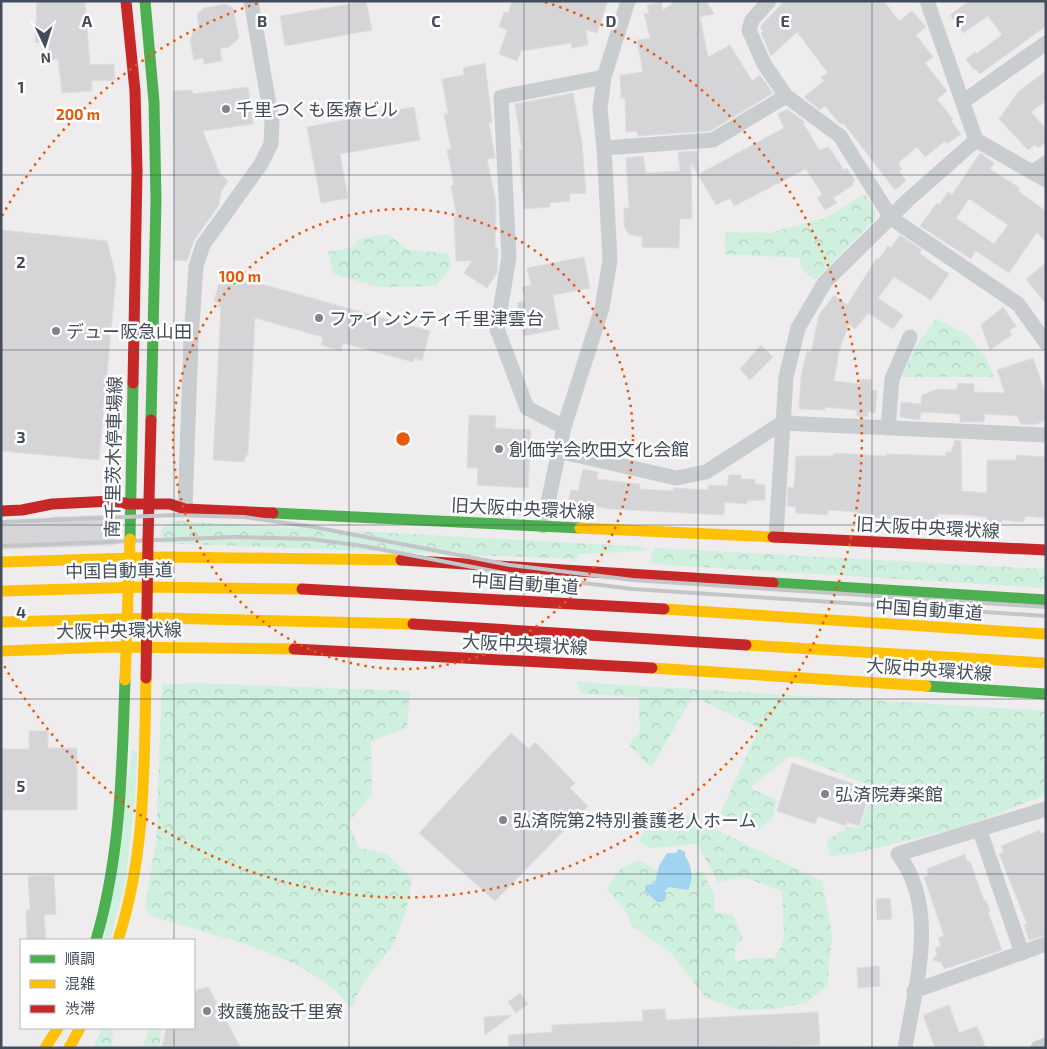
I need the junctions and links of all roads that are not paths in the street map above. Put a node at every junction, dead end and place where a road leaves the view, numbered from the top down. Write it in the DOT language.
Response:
graph roads {
  1 [pos="126,1"];
  2 [pos="145,1"];
  3 [pos="251,1"];
  4 [pos="628,1"];
  5 [pos="769,1"];
  6 [pos="927,1"];
  7 [pos="1046,43"];
  8 [pos="604,77"];
  9 [pos="786,96"];
  10 [pos="964,101"];
  11 [pos="976,140"];
  12 [pos="604,148"];
  13 [pos="1042,172"];
  14 [pos="891,218"];
  15 [pos="910,337"];
  16 [pos="1046,342"];
  17 [pos="782,423"];
  18 [pos="564,427"];
  19 [pos="888,428"];
  20 [pos="1046,435"];
  21 [pos="558,451"];
  22 [pos="129,504"];
  23 [pos="149,504"];
  24 [pos="185,509"];
  25 [pos="1,511"];
  26 [pos="543,526"];
  27 [pos="776,536"];
  28 [pos="1046,550"];
  29 [pos="1,562"];
  30 [pos="1,590"];
  31 [pos="1046,600"];
  32 [pos="1,622"];
  33 [pos="1046,634"];
  34 [pos="1,651"];
  35 [pos="1046,663"];
  36 [pos="1046,694"];
  37 [pos="1046,809"];
  38 [pos="980,831"];
  39 [pos="96,939"];
  40 [pos="118,939"];
  41 [pos="1046,944"];
  42 [pos="1022,953"];
  43 [pos="914,991"];
  44 [pos="57,1029"];
  45 [pos="79,1029"];
  46 [pos="1046,1045"];
  47 [pos="45,1048"];
  48 [pos="69,1048"];
  49 [pos="905,1048"];
  50 [pos="1038,1048"];
  1 -- 22 [label="main road, 南千里茨木停車場線"];
  2 -- 23 [label="main road, 南千里茨木停車場線"];
  3 -- 24 [label="street"];
  4 -- 8 [label="street"];
  5 -- 9 [label="street"];
  6 -- 10 [label="street"];
  7 -- 10 [label="street"];
  8 -- 12 [label="street"];
  8 -- 18 [label="street"];
  9 -- 12 [label="street"];
  9 -- 14 [label="street"];
  10 -- 11 [label="street"];
  11 -- 13 [label="street"];
  11 -- 14 [label="street"];
  12 -- 18 [label="street"];
  14 -- 16 [label="street"];
  14 -- 17 [label="street"];
  15 -- 19 [label="street"];
  17 -- 19 [label="street"];
  17 -- 21 [label="street"];
  17 -- 27 [label="street"];
  18 -- 21 [label="street"];
  19 -- 20 [label="street"];
  21 -- 26 [label="street"];
  22 -- 23 [label="main road, 旧大阪中央環状線"];
  22 -- 25 [label="main road, 旧大阪中央環状線"];
  22 -- 39 [label="main road, 南千里茨木停車場線, bridge"];
  23 -- 24 [label="main road, 旧大阪中央環状線"];
  23 -- 40 [label="main road, 南千里茨木停車場線, bridge"];
  24 -- 26 [label="main road, 旧大阪中央環状線"];
  26 -- 27 [label="main road, 旧大阪中央環状線"];
  27 -- 28 [label="main road, 旧大阪中央環状線"];
  29 -- 31 [label="main road"];
  30 -- 33 [label="main road, 中国自動車道"];
  32 -- 35 [label="main road"];
  34 -- 36 [label="main road, 大阪中央環状線"];
  37 -- 38 [label="street"];
  38 -- 42 [label="street"];
  38 -- 43 [label="street"];
  41 -- 42 [label="street"];
  42 -- 43 [label="street"];
  43 -- 49 [label="street"];
  44 -- 47 [label="main road"];
  45 -- 48 [label="main road"];
  46 -- 50 [label="street"];
}
